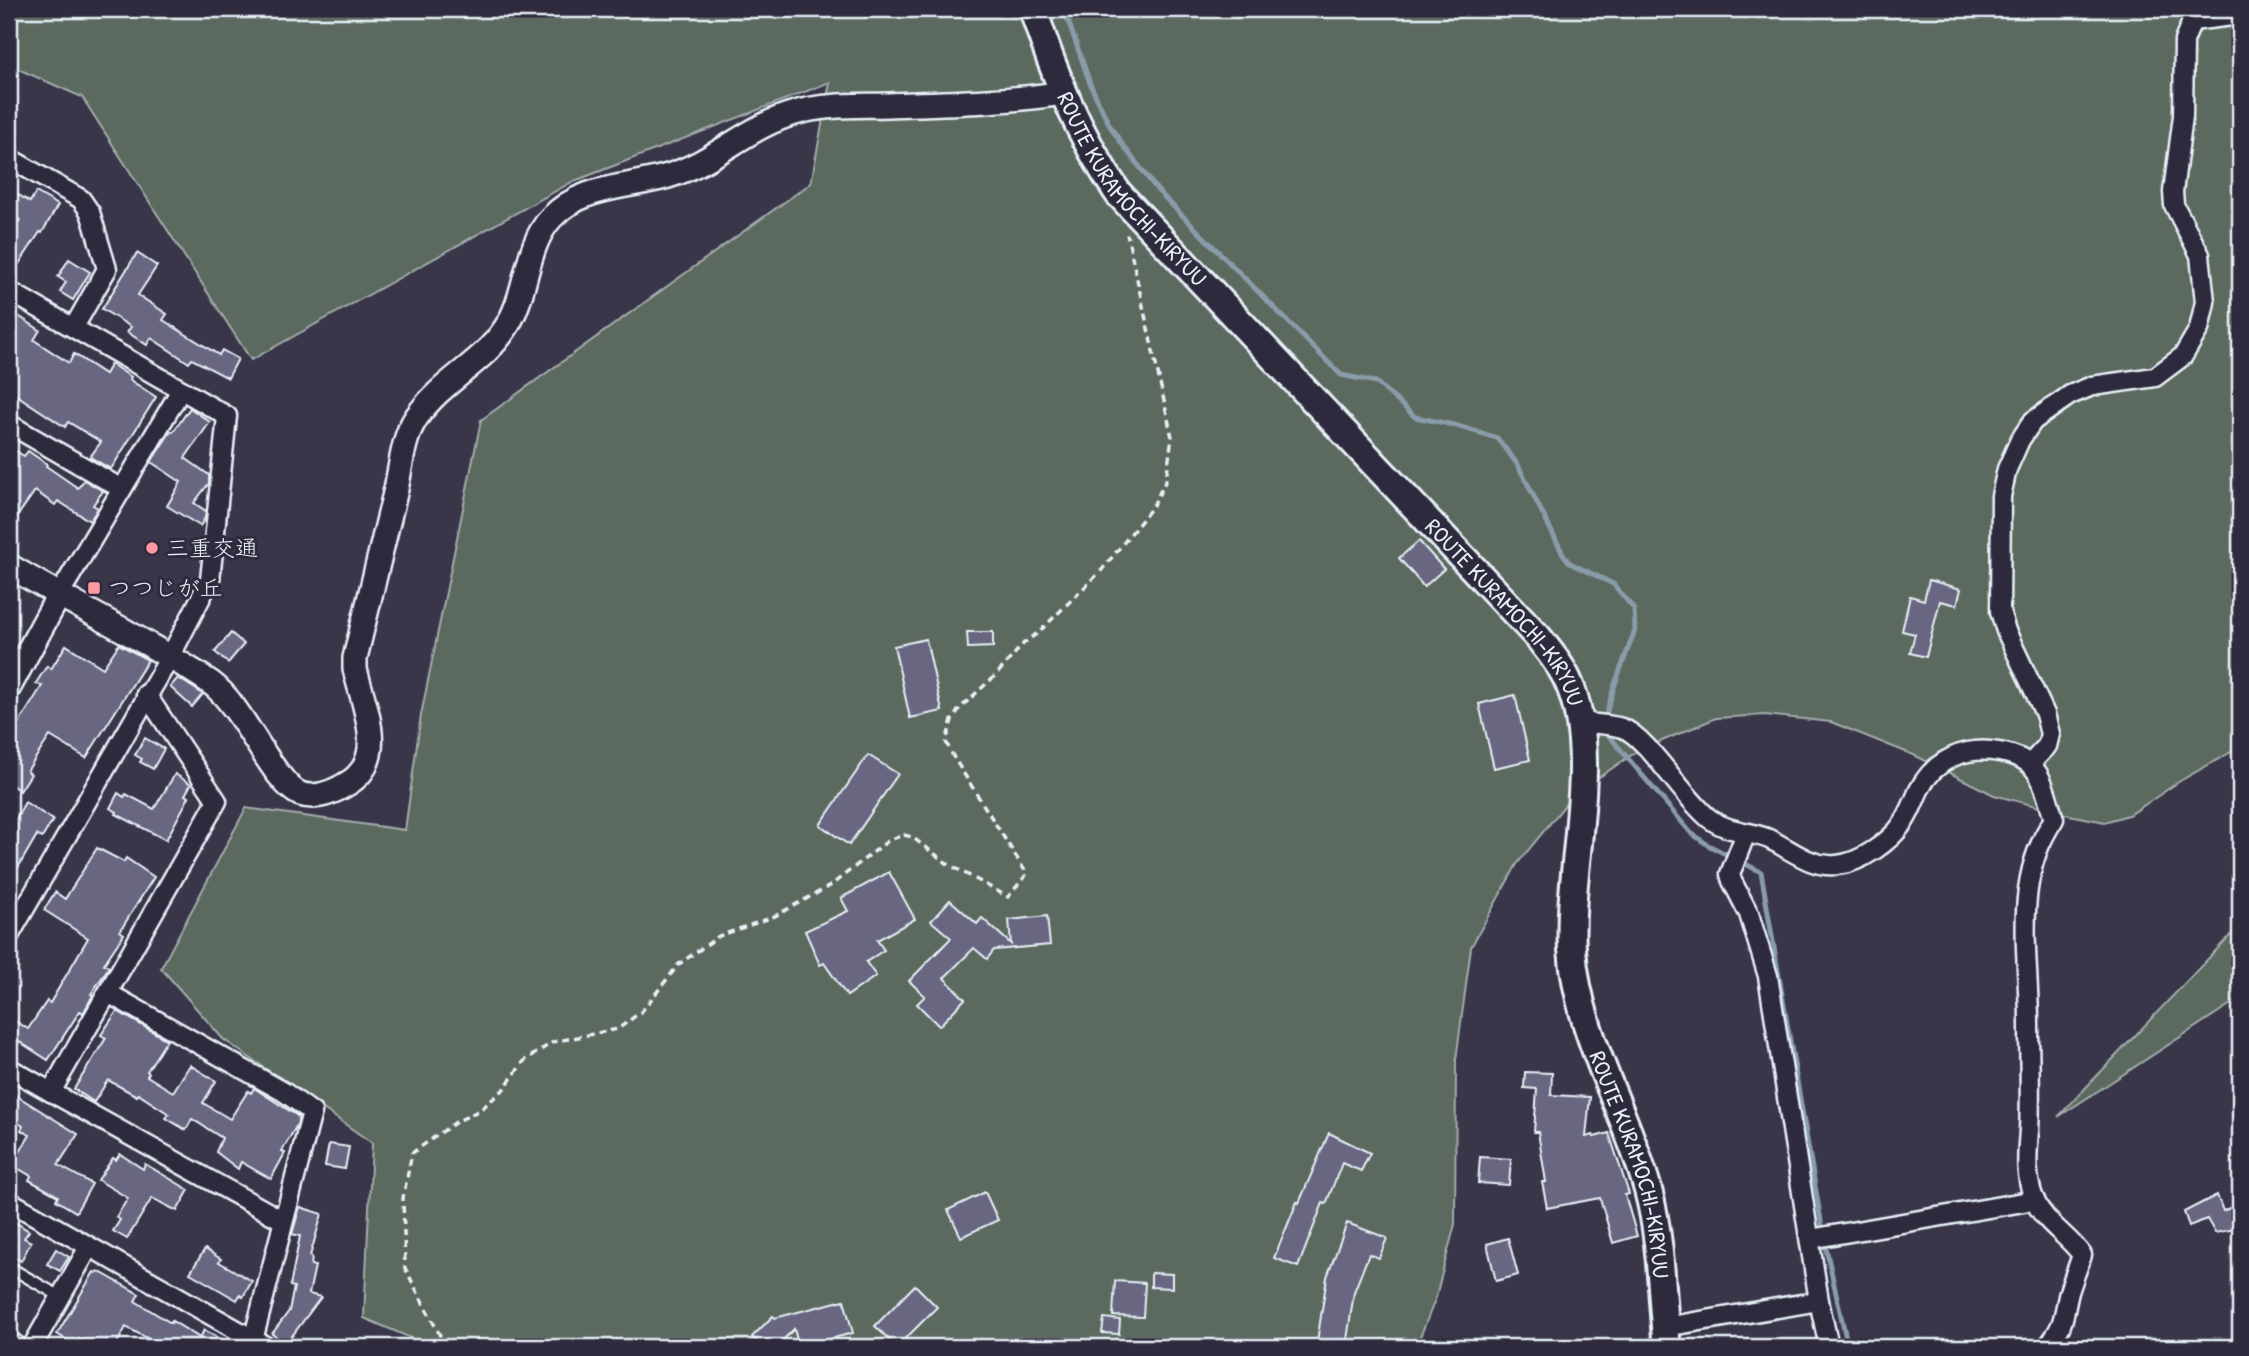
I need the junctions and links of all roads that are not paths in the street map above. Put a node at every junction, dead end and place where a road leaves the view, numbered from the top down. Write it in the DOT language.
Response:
graph roads {
  1 [pos="1033,9"];
  2 [pos="2240,15"];
  3 [pos="1063,93"];
  4 [pos="9,158"];
  5 [pos="9,291"];
  6 [pos="74,327"];
  7 [pos="181,390"];
  8 [pos="9,424"];
  9 [pos="122,488"];
  10 [pos="9,566"];
  11 [pos="59,595"];
  12 [pos="170,657"];
  13 [pos="9,687"];
  14 [pos="146,694"];
  15 [pos="1586,723"];
  16 [pos="2031,763"];
  17 [pos="1744,839"];
  18 [pos="11,928"];
  19 [pos="108,993"];
  20 [pos="9,1068"];
  21 [pos="51,1092"];
  22 [pos="2035,1200"];
  23 [pos="9,1201"];
  24 [pos="282,1220"];
  25 [pos="1820,1237"];
  26 [pos="89,1247"];
  27 [pos="9,1267"];
  28 [pos="61,1297"];
  29 [pos="1819,1301"];
  30 [pos="1666,1337"];
  31 [pos="260,1343"];
  32 [pos="9,1344"];
  33 [pos="14,1347"];
  34 [pos="32,1347"];
  35 [pos="1829,1347"];
  36 [pos="2047,1347"];
  1 -- 3 [label="main road, ROUTE KURAMOCHI-KIRYUU"];
  2 -- 16 [label="street"];
  3 -- 12 [label="street"];
  3 -- 15 [label="main road, ROUTE KURAMOCHI-KIRYUU"];
  4 -- 6 [label="street"];
  5 -- 6 [label="street"];
  6 -- 7 [label="street"];
  7 -- 9 [label="street"];
  7 -- 12 [label="street"];
  8 -- 9 [label="street"];
  9 -- 11 [label="street"];
  10 -- 11 [label="street"];
  11 -- 12 [label="street"];
  11 -- 13 [label="street"];
  12 -- 14 [label="street"];
  14 -- 18 [label="street"];
  14 -- 19 [label="street"];
  15 -- 17 [label="street"];
  15 -- 30 [label="main road, ROUTE KURAMOCHI-KIRYUU"];
  16 -- 17 [label="street"];
  16 -- 22 [label="street"];
  17 -- 25 [label="street"];
  19 -- 21 [label="street"];
  19 -- 24 [label="street"];
  20 -- 21 [label="street"];
  21 -- 24 [label="street"];
  22 -- 25 [label="street"];
  22 -- 36 [label="street"];
  23 -- 26 [label="street"];
  24 -- 31 [label="street"];
  25 -- 29 [label="street"];
  26 -- 28 [label="street"];
  26 -- 31 [label="street"];
  27 -- 28 [label="lane"];
  28 -- 34 [label="street"];
  29 -- 30 [label="street"];
  29 -- 35 [label="street"];
  32 -- 33 [label="street"];
}
